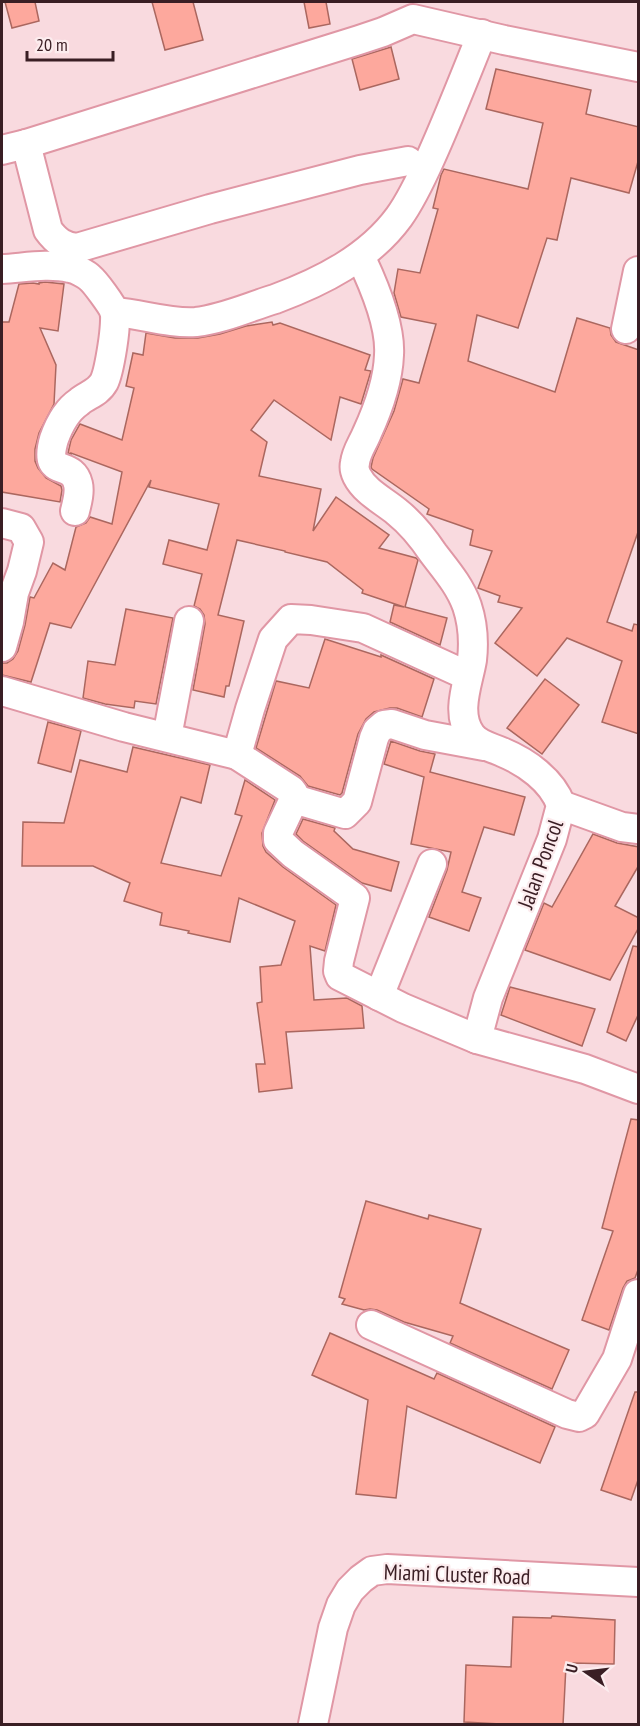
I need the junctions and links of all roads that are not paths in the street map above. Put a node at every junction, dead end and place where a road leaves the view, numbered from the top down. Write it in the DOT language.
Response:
graph roads {
  1 [pos="408,10"];
  2 [pos="482,34"];
  3 [pos="639,67"];
  4 [pos="14,147"];
  5 [pos="408,161"];
  6 [pos="360,256"];
  7 [pos="2,269"];
  8 [pos="638,275"];
  9 [pos="115,312"];
  10 [pos="627,329"];
  11 [pos="75,511"];
  12 [pos="2,523"];
  13 [pos="189,621"];
  14 [pos="2,647"];
  15 [pos="468,676"];
  16 [pos="2,691"];
  17 [pos="167,737"];
  18 [pos="484,746"];
  19 [pos="237,755"];
  20 [pos="294,799"];
  21 [pos="561,805"];
  22 [pos="639,829"];
  23 [pos="432,864"];
  24 [pos="379,996"];
  25 [pos="477,1039"];
  26 [pos="639,1089"];
  27 [pos="639,1294"];
  28 [pos="371,1325"];
  29 [pos="639,1582"];
  30 [pos="313,1725"];
  1 -- 2 [label="street"];
  1 -- 4 [label="street"];
  2 -- 3 [label="street"];
  2 -- 6 [label="street"];
  4 -- 5 [label="street"];
  6 -- 9 [label="street"];
  6 -- 15 [label="street, Jalan Poncol"];
  7 -- 9 [label="street"];
  8 -- 10 [label="street"];
  9 -- 11 [label="street"];
  12 -- 14 [label="street"];
  13 -- 17 [label="street"];
  15 -- 18 [label="street, Jalan Poncol"];
  15 -- 19 [label="street"];
  16 -- 17 [label="street"];
  17 -- 19 [label="street"];
  18 -- 20 [label="street"];
  18 -- 21 [label="street, Jalan Poncol"];
  19 -- 20 [label="street"];
  20 -- 24 [label="street"];
  21 -- 22 [label="street"];
  21 -- 25 [label="street, Jalan Poncol"];
  23 -- 24 [label="street"];
  24 -- 25 [label="street"];
  25 -- 26 [label="street"];
  27 -- 28 [label="street"];
  29 -- 30 [label="street, Miami Cluster Road"];
}
